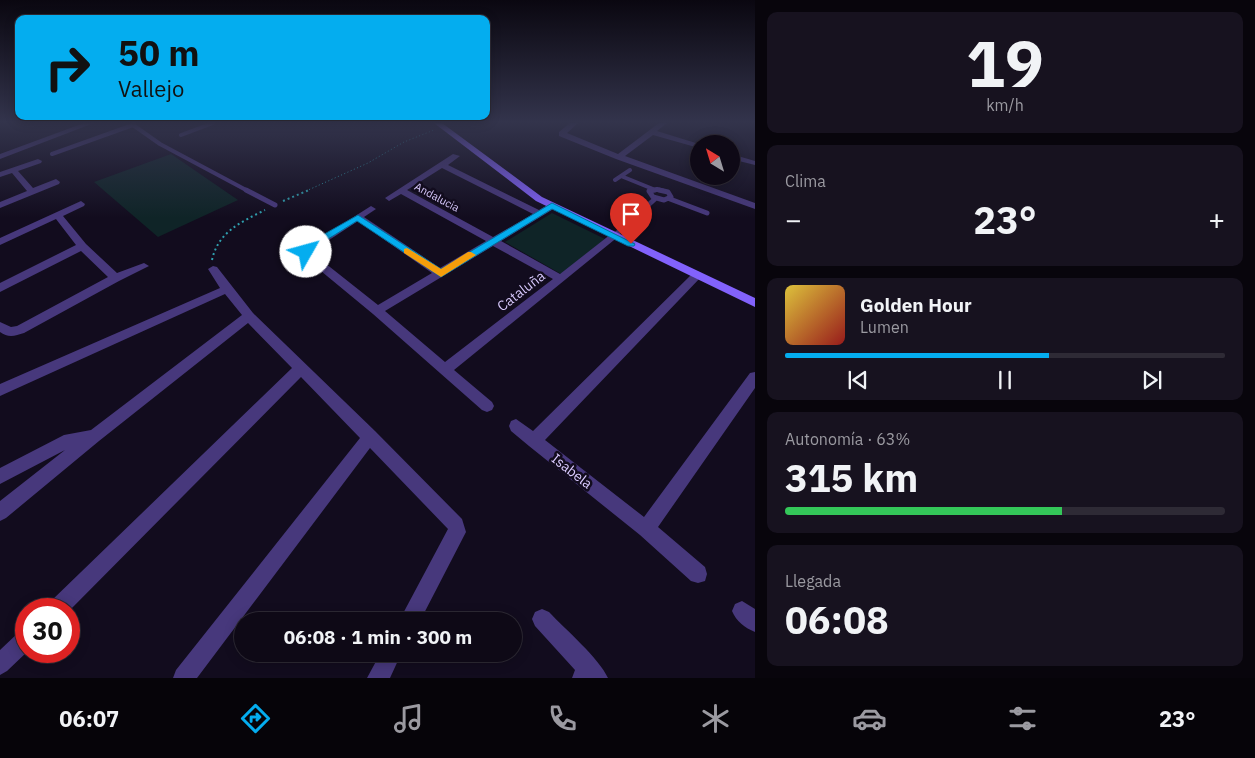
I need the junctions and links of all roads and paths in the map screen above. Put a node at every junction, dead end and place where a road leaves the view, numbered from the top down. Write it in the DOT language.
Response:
graph roads {
  1 [pos="180,155"];
  2 [pos="383,155"];
  3 [pos="480,155"];
  4 [pos="614,155"];
  5 [pos="623,155"];
  6 [pos="456,156"];
  7 [pos="620,157"];
  8 [pos="740,158"];
  9 [pos="38,161"];
  10 [pos="755,162"];
  11 [pos="442,165"];
  12 [pos="13,170"];
  13 [pos="630,170"];
  14 [pos="0,175"];
  15 [pos="621,176"];
  16 [pos="615,180"];
  17 [pos="56,182"];
  18 [pos="653,189"];
  19 [pos="401,190"];
  20 [pos="32,192"];
  21 [pos="389,198"];
  22 [pos="656,198"];
  23 [pos="670,199"];
  24 [pos="82,204"];
  25 [pos="0,205"];
  26 [pos="275,205"];
  27 [pos="552,206"];
  28 [pos="755,206"];
  29 [pos="371,209"];
  30 [pos="540,213"];
  31 [pos="707,213"];
  32 [pos="58,215"];
  33 [pos="358,217"];
  34 [pos="614,236"];
  35 [pos="494,240"];
  36 [pos="0,242"];
  37 [pos="82,246"];
  38 [pos="144,266"];
  39 [pos="213,269"];
  40 [pos="441,274"];
  41 [pos="697,275"];
  42 [pos="115,278"];
  43 [pos="561,279"];
  44 [pos="0,288"];
  45 [pos="228,289"];
  46 [pos="755,303"];
  47 [pos="378,311"];
  48 [pos="249,316"];
  49 [pos="0,326"];
  50 [pos="301,368"];
  51 [pos="446,369"];
  52 [pos="755,377"];
  53 [pos="0,390"];
  54 [pos="487,406"];
  55 [pos="516,426"];
  56 [pos="94,436"];
  57 [pos="370,436"];
  58 [pos="534,441"];
  59 [pos="0,476"];
  60 [pos="0,512"];
  61 [pos="646,530"];
  62 [pos="698,574"];
  63 [pos="68,598"];
  64 [pos="414,612"];
  65 [pos="542,618"];
  66 [pos="15,650"];
  67 [pos="387,662"];
  68 [pos="0,664"];
  69 [pos="589,674"];
  70 [pos="184,678"];
  71 [pos="378,678"];
  1 -- 26 [label="lane"];
  2 -- 26 [label="path"];
  3 -- 27 [label="street"];
  4 -- 7 [label="street"];
  5 -- 7 [label="street"];
  6 -- 11 [label="street, Andalucia"];
  7 -- 28 [label="street"];
  8 -- 10 [label="street"];
  9 -- 12 [label="street"];
  11 -- 19 [label="street, Andalucia"];
  11 -- 30 [label="street"];
  12 -- 14 [label="street"];
  12 -- 20 [label="street"];
  13 -- 15 [label="lane"];
  15 -- 16 [label="lane"];
  15 -- 18 [label="lane"];
  17 -- 20 [label="street"];
  18 -- 22 [label="lane"];
  18 -- 23 [label="lane"];
  19 -- 21 [label="street"];
  19 -- 35 [label="street, Andalucia"];
  20 -- 25 [label="street"];
  22 -- 23 [label="lane"];
  22 -- 34 [label="lane"];
  23 -- 31 [label="lane"];
  24 -- 32 [label="street"];
  26 -- 39 [label="path"];
  27 -- 30 [label="street"];
  27 -- 34 [label="street"];
  29 -- 33 [label="street"];
  30 -- 35 [label="street"];
  32 -- 36 [label="street"];
  32 -- 37 [label="street"];
  33 -- 40 [label="street"];
  33 -- 47 [label="street"];
  34 -- 41 [label="street"];
  34 -- 43 [label="street, Cataluña"];
  35 -- 40 [label="street"];
  35 -- 43 [label="street, Andalucia"];
  37 -- 42 [label="street"];
  37 -- 44 [label="street"];
  38 -- 42 [label="street"];
  39 -- 45 [label="street"];
  40 -- 47 [label="street"];
  41 -- 46 [label="street"];
  41 -- 58 [label="street"];
  42 -- 49 [label="street"];
  43 -- 51 [label="street, Cataluña"];
  45 -- 48 [label="street"];
  45 -- 53 [label="street"];
  47 -- 51 [label="street"];
  48 -- 50 [label="street"];
  48 -- 56 [label="street"];
  50 -- 57 [label="street"];
  50 -- 63 [label="street"];
  51 -- 54 [label="street"];
  52 -- 61 [label="street"];
  55 -- 58 [label="street, Isabela"];
  56 -- 59 [label="street"];
  56 -- 60 [label="street"];
  57 -- 64 [label="street"];
  57 -- 70 [label="street"];
  58 -- 61 [label="street, Isabela"];
  61 -- 62 [label="street, Isabela"];
  65 -- 69 [label="street"];
  66 -- 68 [label="street"];
  67 -- 71 [label="street"];
}
